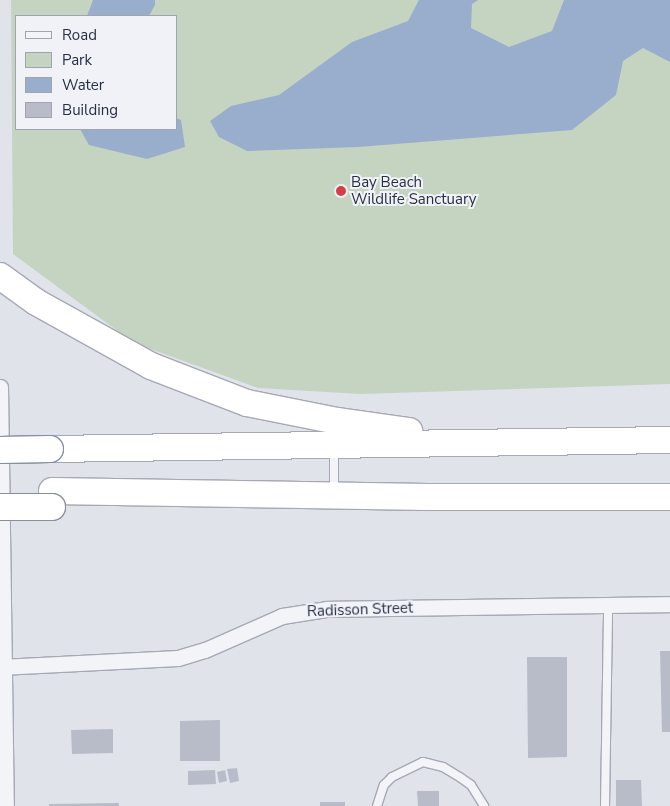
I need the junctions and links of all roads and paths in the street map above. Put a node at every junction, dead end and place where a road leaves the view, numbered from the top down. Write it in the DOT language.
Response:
graph roads {
  1 [pos="0,276"];
  2 [pos="0,387"];
  3 [pos="670,440"];
  4 [pos="512,442"];
  5 [pos="334,446"];
  6 [pos="0,450"];
  7 [pos="0,490"];
  8 [pos="334,495"];
  9 [pos="670,497"];
  10 [pos="52,499"];
  11 [pos="0,507"];
  12 [pos="1,566"];
  13 [pos="670,604"];
  14 [pos="608,605"];
  15 [pos="2,667"];
  16 [pos="6,806"];
  17 [pos="378,806"];
  18 [pos="484,806"];
  19 [pos="606,806"];
  1 -- 4 [label="highway"];
  2 -- 12 [label="street"];
  3 -- 4 [label="highway"];
  4 -- 5 [label="highway"];
  5 -- 6 [label="highway, bridge"];
  5 -- 8 [label="lane"];
  7 -- 10 [label="highway"];
  8 -- 9 [label="highway"];
  8 -- 10 [label="highway"];
  10 -- 11 [label="highway, bridge"];
  12 -- 15 [label="street"];
  13 -- 14 [label="street, Radisson Street"];
  14 -- 15 [label="street, Radisson Street"];
  14 -- 19 [label="lane"];
  15 -- 16 [label="street"];
  17 -- 18 [label="lane"];
}
